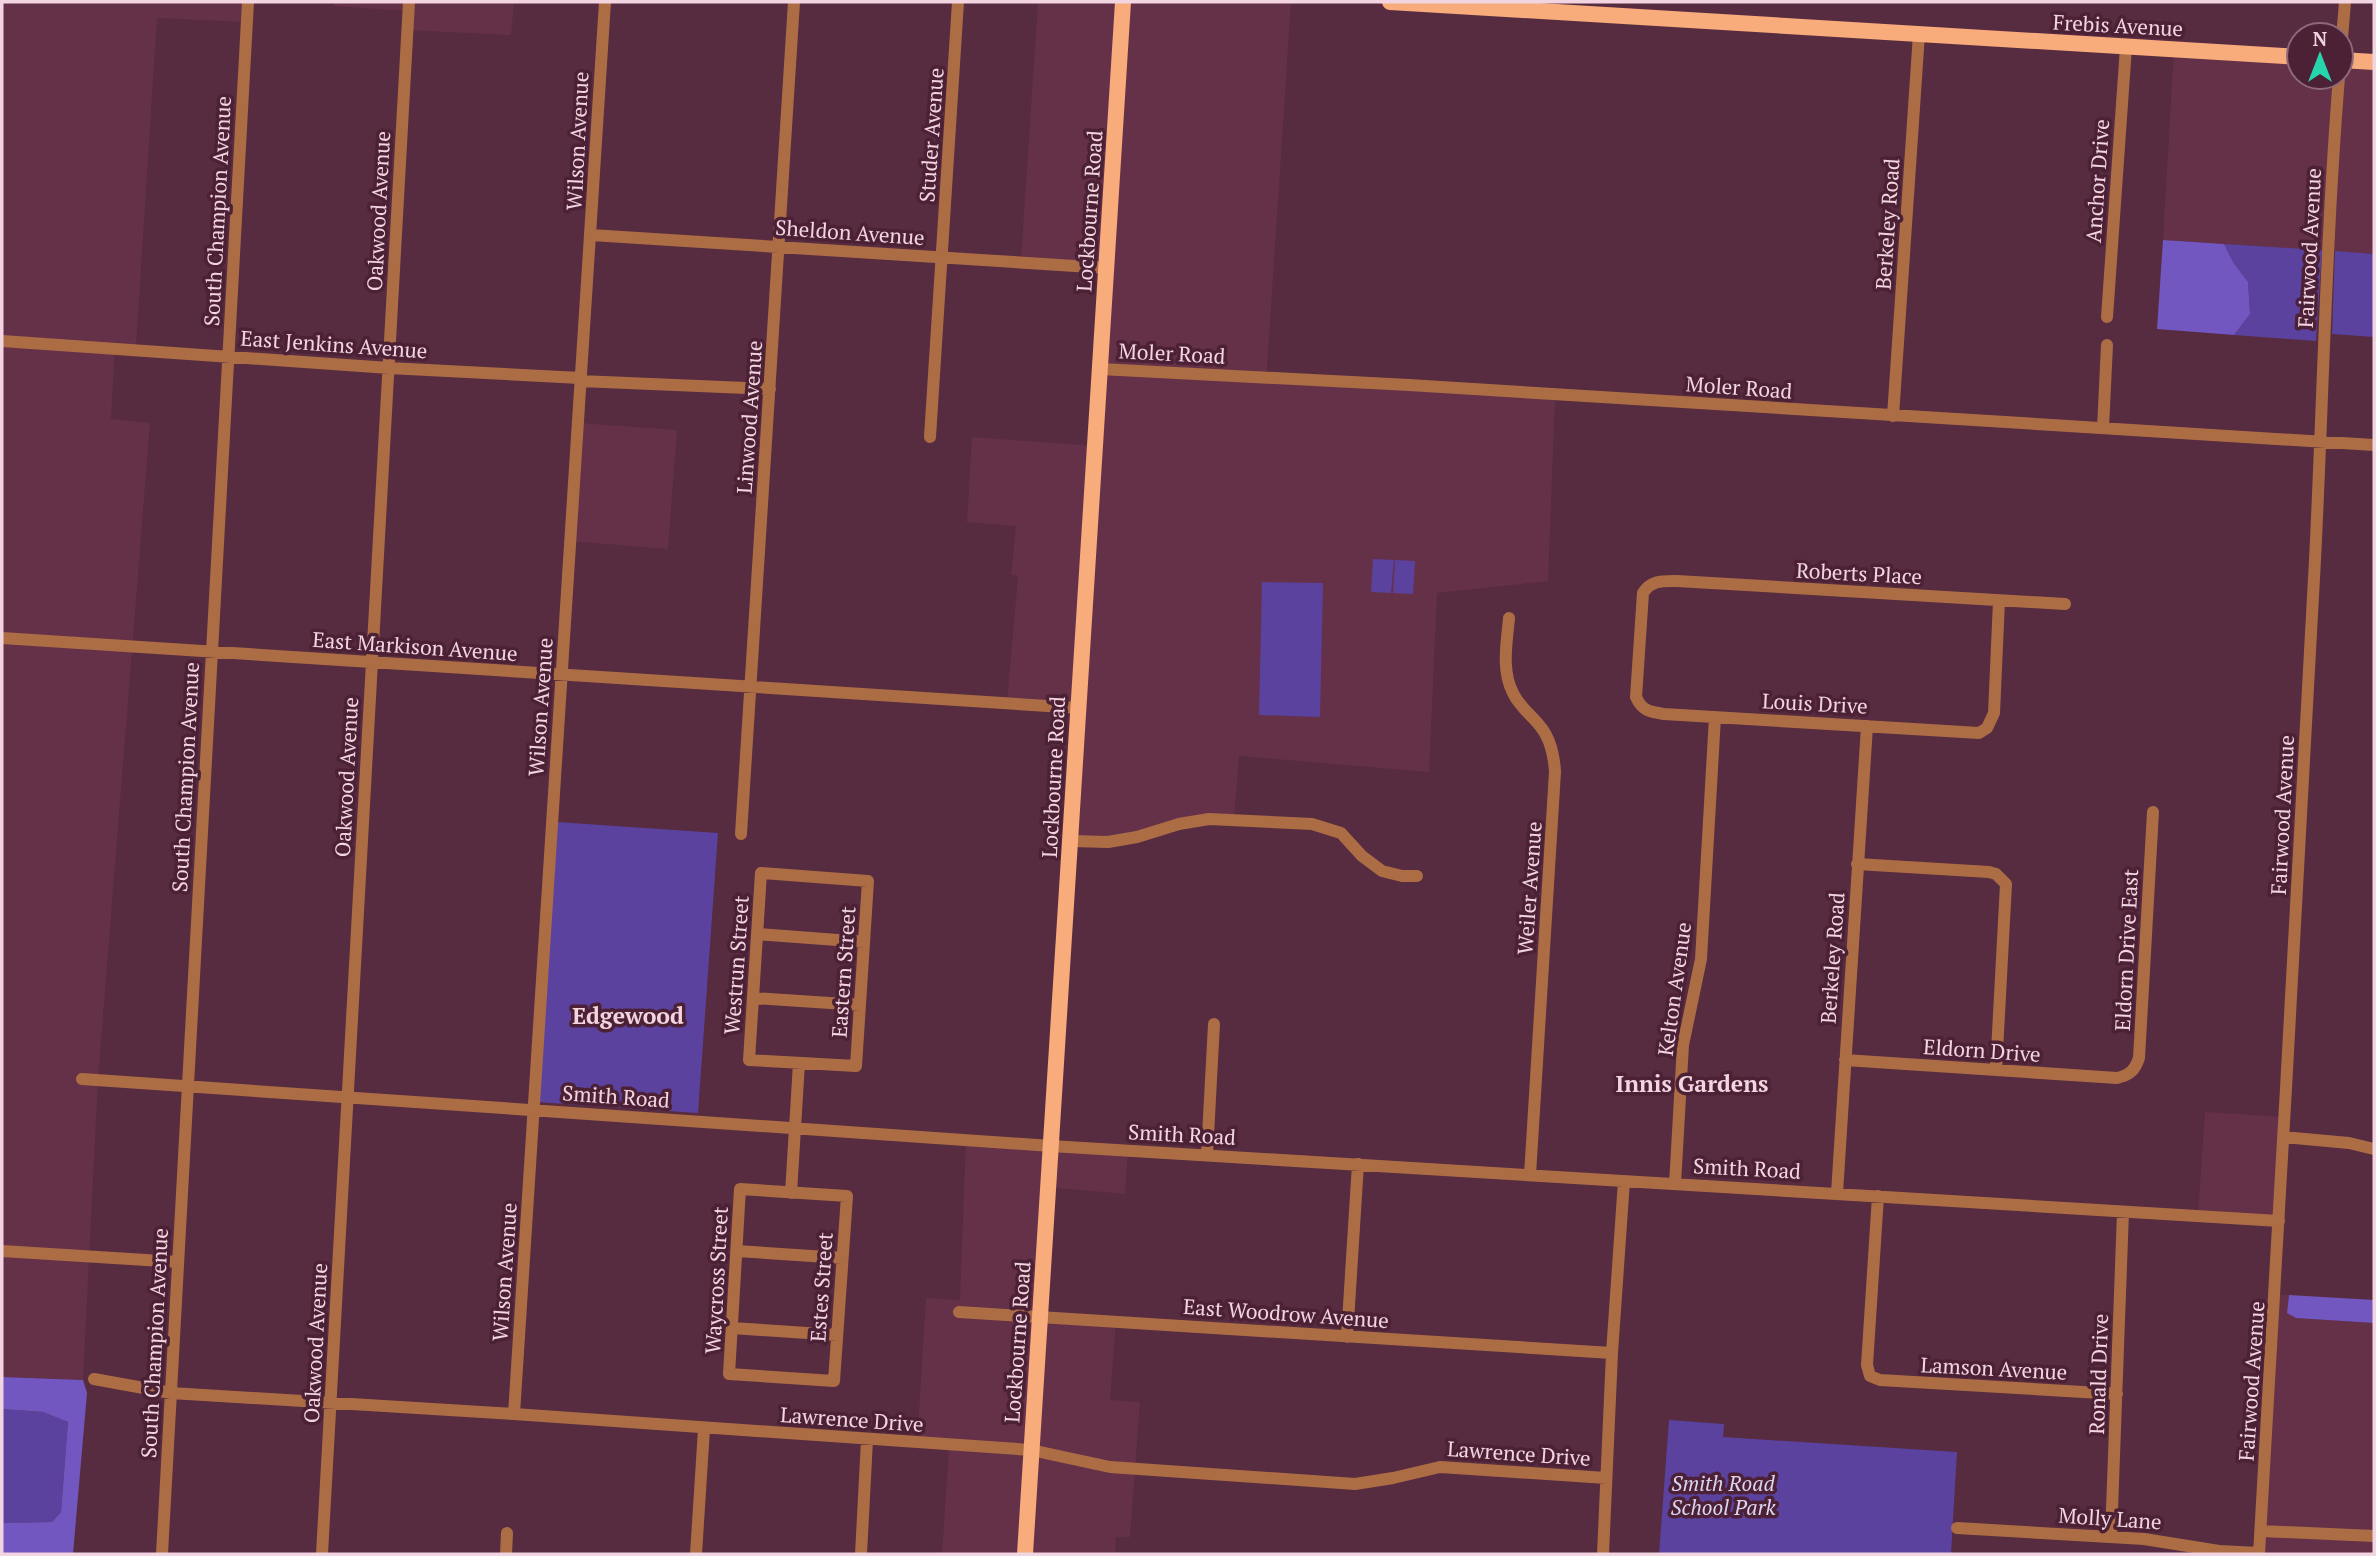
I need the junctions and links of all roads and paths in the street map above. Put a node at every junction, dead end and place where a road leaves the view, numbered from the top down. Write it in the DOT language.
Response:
graph roads {
  1 [pos="248,2"];
  2 [pos="409,2"];
  3 [pos="605,2"];
  4 [pos="794,2"];
  5 [pos="958,2"];
  6 [pos="1123,2"];
  7 [pos="1390,2"];
  8 [pos="2345,2"];
  9 [pos="1433,3"];
  10 [pos="2343,21"];
  11 [pos="1919,34"];
  12 [pos="2126,47"];
  13 [pos="2285,56"];
  14 [pos="2355,61"];
  15 [pos="2374,62"];
  16 [pos="2338,91"];
  17 [pos="591,235"];
  18 [pos="778,247"];
  19 [pos="942,257"];
  20 [pos="1106,268"];
  21 [pos="2107,317"];
  22 [pos="2,341"];
  23 [pos="2107,345"];
  24 [pos="228,356"];
  25 [pos="389,368"];
  26 [pos="1100,369"];
  27 [pos="580,379"];
  28 [pos="770,389"];
  29 [pos="1893,416"];
  30 [pos="2103,428"];
  31 [pos="930,437"];
  32 [pos="2320,442"];
  33 [pos="2374,445"];
  34 [pos="1999,601"];
  35 [pos="2065,604"];
  36 [pos="1509,618"];
  37 [pos="2,638"];
  38 [pos="212,652"];
  39 [pos="371,663"];
  40 [pos="561,674"];
  41 [pos="751,687"];
  42 [pos="1640,707"];
  43 [pos="1078,708"];
  44 [pos="1715,717"];
  45 [pos="1867,726"];
  46 [pos="2154,812"];
  47 [pos="741,835"];
  48 [pos="1071,841"];
  49 [pos="1857,864"];
  50 [pos="761,873"];
  51 [pos="1417,876"];
  52 [pos="757,934"];
  53 [pos="864,942"];
  54 [pos="753,998"];
  55 [pos="860,1005"];
  56 [pos="1214,1024"];
  57 [pos="1845,1060"];
  58 [pos="799,1063"];
  59 [pos="1996,1070"];
  60 [pos="2118,1078"];
  61 [pos="82,1079"];
  62 [pos="187,1087"];
  63 [pos="348,1097"];
  64 [pos="534,1110"];
  65 [pos="796,1127"];
  66 [pos="2284,1137"];
  67 [pos="1051,1146"];
  68 [pos="2374,1149"];
  69 [pos="1207,1154"];
  70 [pos="1359,1164"];
  71 [pos="1530,1175"];
  72 [pos="1624,1181"];
  73 [pos="1675,1184"];
  74 [pos="791,1193"];
  75 [pos="1837,1193"];
  76 [pos="1878,1196"];
  77 [pos="2123,1212"];
  78 [pos="2280,1221"];
  79 [pos="2,1251"];
  80 [pos="737,1251"];
  81 [pos="842,1258"];
  82 [pos="178,1262"];
  83 [pos="959,1312"];
  84 [pos="1040,1318"];
  85 [pos="732,1328"];
  86 [pos="837,1335"];
  87 [pos="1348,1337"];
  88 [pos="1612,1353"];
  89 [pos="94,1379"];
  90 [pos="834,1381"];
  91 [pos="171,1393"];
  92 [pos="2117,1394"];
  93 [pos="331,1403"];
  94 [pos="514,1414"];
  95 [pos="704,1429"];
  96 [pos="867,1440"];
  97 [pos="1031,1450"];
  98 [pos="1606,1478"];
  99 [pos="1957,1528"];
  100 [pos="2261,1531"];
  101 [pos="507,1533"];
  102 [pos="2374,1536"];
  103 [pos="2111,1537"];
  104 [pos="162,1554"];
  105 [pos="322,1554"];
  106 [pos="506,1554"];
  107 [pos="696,1554"];
  108 [pos="861,1554"];
  109 [pos="1025,1554"];
  110 [pos="1603,1554"];
  111 [pos="2259,1554"];
  1 -- 24 [label="street, South Champion Avenue"];
  2 -- 25 [label="street, Oakwood Avenue"];
  3 -- 17 [label="street, Wilson Avenue"];
  4 -- 18 [label="street, Linwood Avenue"];
  5 -- 19 [label="street, Studer Avenue"];
  6 -- 20 [label="main road, Lockbourne Road"];
  7 -- 9 [label="main road, Frebis Avenue"];
  8 -- 10 [label="street"];
  9 -- 11 [label="main road, Frebis Avenue"];
  11 -- 12 [label="main road, Frebis Avenue"];
  11 -- 29 [label="street, Berkeley Road"];
  12 -- 13 [label="main road, Frebis Avenue"];
  12 -- 21 [label="street, Anchor Drive"];
  14 -- 15 [label="main road"];
  16 -- 32 [label="street, Fairwood Avenue"];
  17 -- 18 [label="street, Sheldon Avenue"];
  17 -- 27 [label="street, Wilson Avenue"];
  18 -- 19 [label="street, Sheldon Avenue"];
  18 -- 28 [label="street, Linwood Avenue"];
  19 -- 20 [label="street, Sheldon Avenue"];
  19 -- 31 [label="street, Studer Avenue"];
  20 -- 26 [label="main road, Lockbourne Road"];
  22 -- 24 [label="street, East Jenkins Avenue"];
  23 -- 30 [label="street"];
  24 -- 25 [label="street, East Jenkins Avenue"];
  24 -- 38 [label="street, South Champion Avenue"];
  25 -- 27 [label="street, East Jenkins Avenue"];
  25 -- 39 [label="street, Oakwood Avenue"];
  26 -- 29 [label="street, Moler Road"];
  26 -- 43 [label="main road, Lockbourne Road"];
  27 -- 28 [label="street, East Jenkins Avenue"];
  27 -- 40 [label="street, Wilson Avenue"];
  28 -- 41 [label="street, Linwood Avenue"];
  29 -- 30 [label="street, Moler Road"];
  30 -- 32 [label="street, Moler Road"];
  32 -- 33 [label="street, Moler Road"];
  32 -- 66 [label="street, Fairwood Avenue"];
  34 -- 35 [label="street, Roberts Place"];
  34 -- 42 [label="street, Roberts Place"];
  34 -- 45 [label="street, Louis Drive"];
  36 -- 71 [label="street, Weiler Avenue"];
  37 -- 38 [label="street, East Markison Avenue"];
  38 -- 39 [label="street, East Markison Avenue"];
  38 -- 62 [label="street, South Champion Avenue"];
  39 -- 40 [label="street, East Markison Avenue"];
  39 -- 63 [label="street, Oakwood Avenue"];
  40 -- 41 [label="street, East Markison Avenue"];
  40 -- 64 [label="street, Wilson Avenue"];
  41 -- 43 [label="street, East Markison Avenue"];
  41 -- 47 [label="street, Linwood Avenue"];
  42 -- 44 [label="street, Louis Drive"];
  43 -- 48 [label="main road, Lockbourne Road"];
  44 -- 45 [label="street, Louis Drive"];
  44 -- 73 [label="street, Kelton Avenue"];
  45 -- 49 [label="street, Berkeley Road"];
  46 -- 60 [label="street, Eldorn Drive East"];
  48 -- 51 [label="street"];
  48 -- 67 [label="main road, Lockbourne Road"];
  49 -- 57 [label="street, Berkeley Road"];
  49 -- 59 [label="street"];
  50 -- 52 [label="street, Westrun Street"];
  50 -- 53 [label="street, Eastern Street"];
  52 -- 53 [label="street"];
  52 -- 54 [label="street, Westrun Street"];
  53 -- 55 [label="street, Eastern Street"];
  54 -- 55 [label="street"];
  54 -- 58 [label="street, Westrun Street"];
  55 -- 58 [label="street, Eastern Street"];
  56 -- 69 [label="street"];
  57 -- 59 [label="street, Eldorn Drive"];
  57 -- 75 [label="street, Berkeley Road"];
  58 -- 65 [label="street"];
  59 -- 60 [label="street, Eldorn Drive"];
  61 -- 62 [label="street, Smith Road"];
  62 -- 63 [label="street, Smith Road"];
  62 -- 82 [label="street, South Champion Avenue"];
  63 -- 64 [label="street, Smith Road"];
  63 -- 93 [label="street, Oakwood Avenue"];
  64 -- 65 [label="street, Smith Road"];
  64 -- 94 [label="street, Wilson Avenue"];
  65 -- 67 [label="street, Smith Road"];
  65 -- 74 [label="street"];
  66 -- 68 [label="street"];
  66 -- 78 [label="street, Fairwood Avenue"];
  67 -- 69 [label="street, Smith Road"];
  67 -- 84 [label="main road, Lockbourne Road"];
  69 -- 70 [label="street, Smith Road"];
  70 -- 71 [label="street, Smith Road"];
  70 -- 87 [label="street"];
  71 -- 72 [label="street, Smith Road"];
  72 -- 73 [label="street, Smith Road"];
  72 -- 88 [label="street"];
  73 -- 75 [label="street, Smith Road"];
  74 -- 80 [label="street, Waycross Street"];
  74 -- 81 [label="street, Estes Street"];
  75 -- 76 [label="street, Smith Road"];
  76 -- 77 [label="street, Smith Road"];
  76 -- 92 [label="street, Lamson Avenue"];
  77 -- 78 [label="street, Smith Road"];
  77 -- 92 [label="street, Ronald Drive"];
  78 -- 100 [label="street, Fairwood Avenue"];
  79 -- 82 [label="street"];
  80 -- 81 [label="street"];
  80 -- 85 [label="street, Waycross Street"];
  81 -- 86 [label="street, Estes Street"];
  82 -- 91 [label="street, South Champion Avenue"];
  83 -- 84 [label="street, East Woodrow Avenue"];
  84 -- 87 [label="street, East Woodrow Avenue"];
  84 -- 97 [label="main road, Lockbourne Road"];
  85 -- 86 [label="street"];
  85 -- 90 [label="street, Waycross Street"];
  86 -- 90 [label="street, Estes Street"];
  87 -- 88 [label="street, East Woodrow Avenue"];
  88 -- 98 [label="street"];
  89 -- 91 [label="street, Lawrence Drive"];
  91 -- 93 [label="street, Lawrence Drive"];
  91 -- 104 [label="street, South Champion Avenue"];
  92 -- 103 [label="street, Ronald Drive"];
  93 -- 94 [label="street, Lawrence Drive"];
  93 -- 105 [label="street, Oakwood Avenue"];
  94 -- 95 [label="street, Lawrence Drive"];
  95 -- 96 [label="street, Lawrence Drive"];
  95 -- 107 [label="street"];
  96 -- 97 [label="street, Lawrence Drive"];
  96 -- 108 [label="street"];
  97 -- 98 [label="street, Lawrence Drive"];
  97 -- 109 [label="main road, Lockbourne Road"];
  98 -- 110 [label="street"];
  99 -- 103 [label="street, Molly Lane"];
  100 -- 102 [label="street"];
  100 -- 111 [label="street, Fairwood Avenue"];
  101 -- 106 [label="street"];
  103 -- 111 [label="street, Molly Lane"];
}
